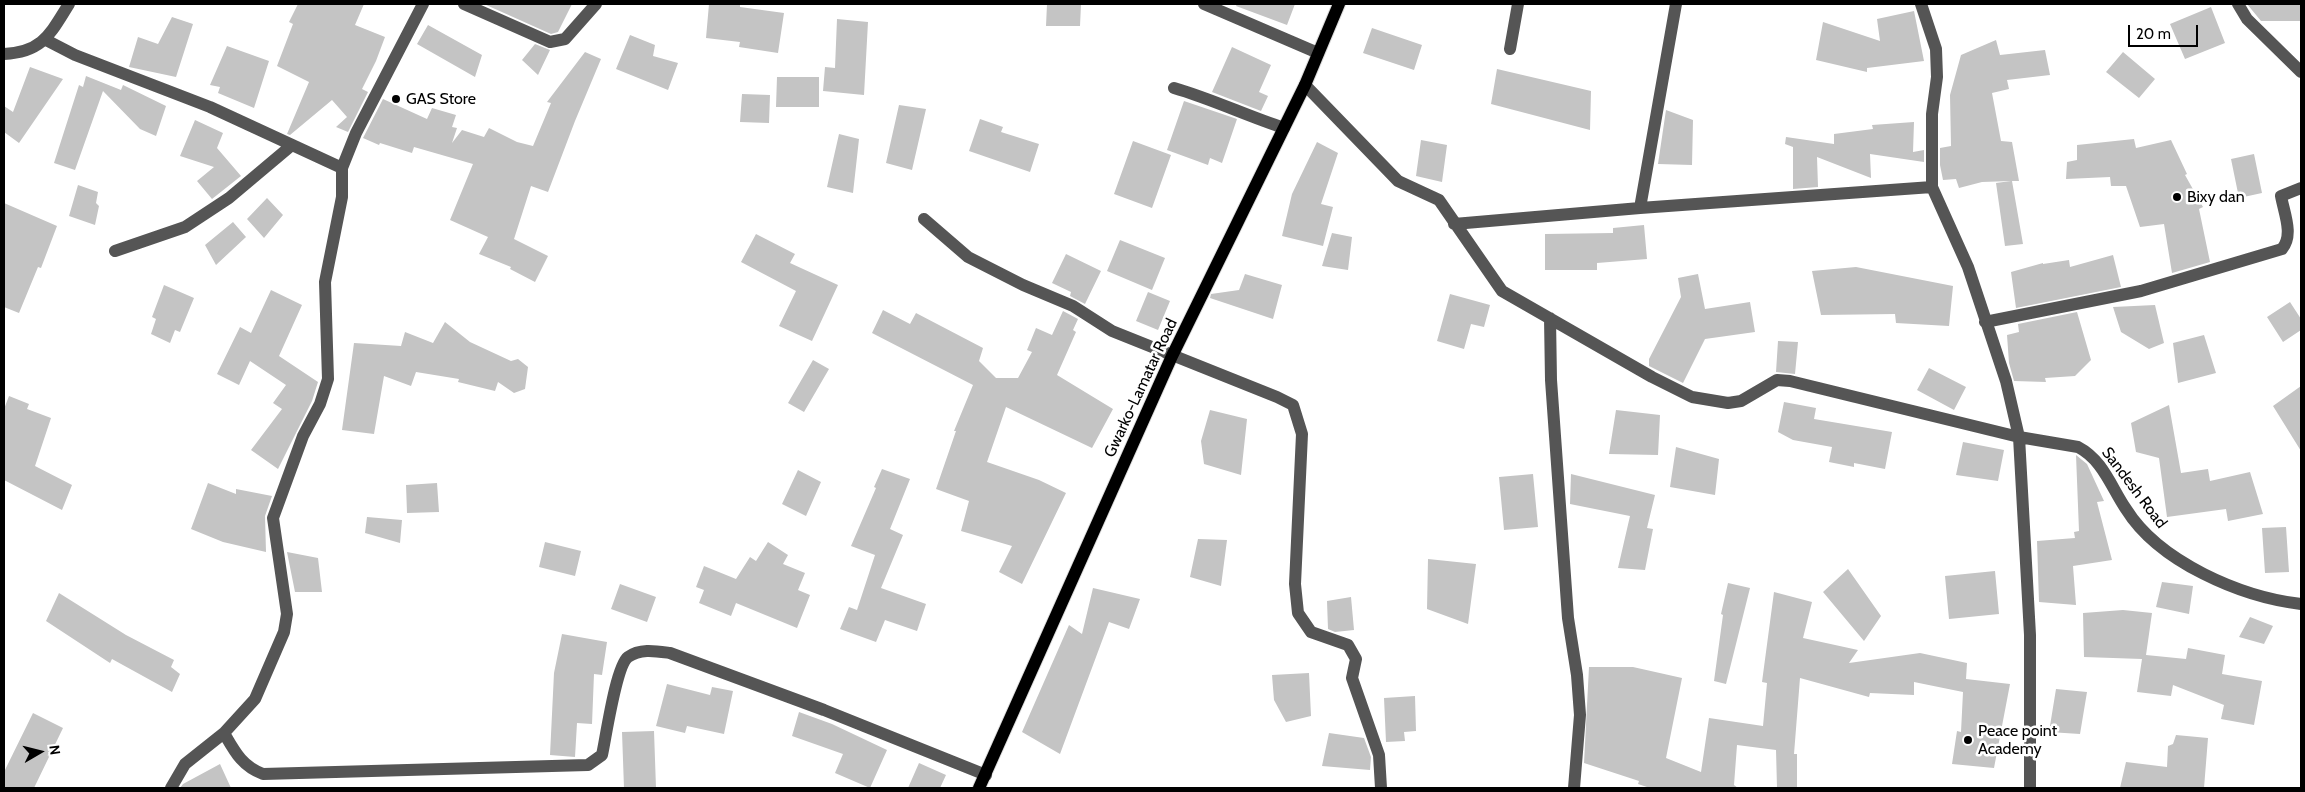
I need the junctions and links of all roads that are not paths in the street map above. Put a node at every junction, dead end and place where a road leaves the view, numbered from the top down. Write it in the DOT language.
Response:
graph roads {
  1 [pos="69,4"];
  2 [pos="423,4"];
  3 [pos="464,4"];
  4 [pos="596,4"];
  5 [pos="1204,4"];
  6 [pos="1339,4"];
  7 [pos="1518,4"];
  8 [pos="1676,4"];
  9 [pos="1921,4"];
  10 [pos="2238,4"];
  11 [pos="46,40"];
  12 [pos="1510,49"];
  13 [pos="1318,52"];
  14 [pos="4,54"];
  15 [pos="2301,72"];
  16 [pos="1305,85"];
  17 [pos="1174,88"];
  18 [pos="1284,128"];
  19 [pos="292,145"];
  20 [pos="342,168"];
  21 [pos="1932,187"];
  22 [pos="2301,188"];
  23 [pos="1640,208"];
  24 [pos="924,219"];
  25 [pos="1454,224"];
  26 [pos="115,251"];
  27 [pos="1550,318"];
  28 [pos="1985,322"];
  29 [pos="1172,356"];
  30 [pos="2020,437"];
  31 [pos="2301,604"];
  32 [pos="224,733"];
  33 [pos="986,775"];
  34 [pos="171,788"];
  35 [pos="979,788"];
  36 [pos="1381,788"];
  37 [pos="1574,788"];
  38 [pos="2030,788"];
  1 -- 11 [label="street"];
  2 -- 20 [label="street"];
  3 -- 4 [label="street"];
  5 -- 13 [label="street"];
  6 -- 13 [label="main road, Gwarko-Lamatar Road"];
  7 -- 12 [label="street"];
  8 -- 23 [label="street"];
  9 -- 21 [label="street"];
  10 -- 15 [label="street"];
  11 -- 14 [label="street"];
  11 -- 19 [label="street"];
  13 -- 16 [label="main road, Gwarko-Lamatar Road"];
  16 -- 18 [label="main road, Gwarko-Lamatar Road"];
  16 -- 25 [label="street, Sandesh Road"];
  17 -- 18 [label="street"];
  18 -- 29 [label="main road, Gwarko-Lamatar Road"];
  19 -- 20 [label="street"];
  19 -- 26 [label="street"];
  20 -- 32 [label="street"];
  21 -- 23 [label="street"];
  21 -- 28 [label="street"];
  22 -- 28 [label="street"];
  23 -- 25 [label="street"];
  24 -- 29 [label="street"];
  25 -- 27 [label="street, Sandesh Road"];
  27 -- 30 [label="street, Sandesh Road"];
  27 -- 37 [label="street"];
  28 -- 30 [label="street"];
  29 -- 33 [label="main road, Gwarko-Lamatar Road"];
  29 -- 36 [label="street"];
  30 -- 31 [label="street, Sandesh Road"];
  30 -- 38 [label="street"];
  32 -- 33 [label="street"];
  32 -- 34 [label="street"];
  33 -- 35 [label="main road, Gwarko-Lamatar Road"];
}
